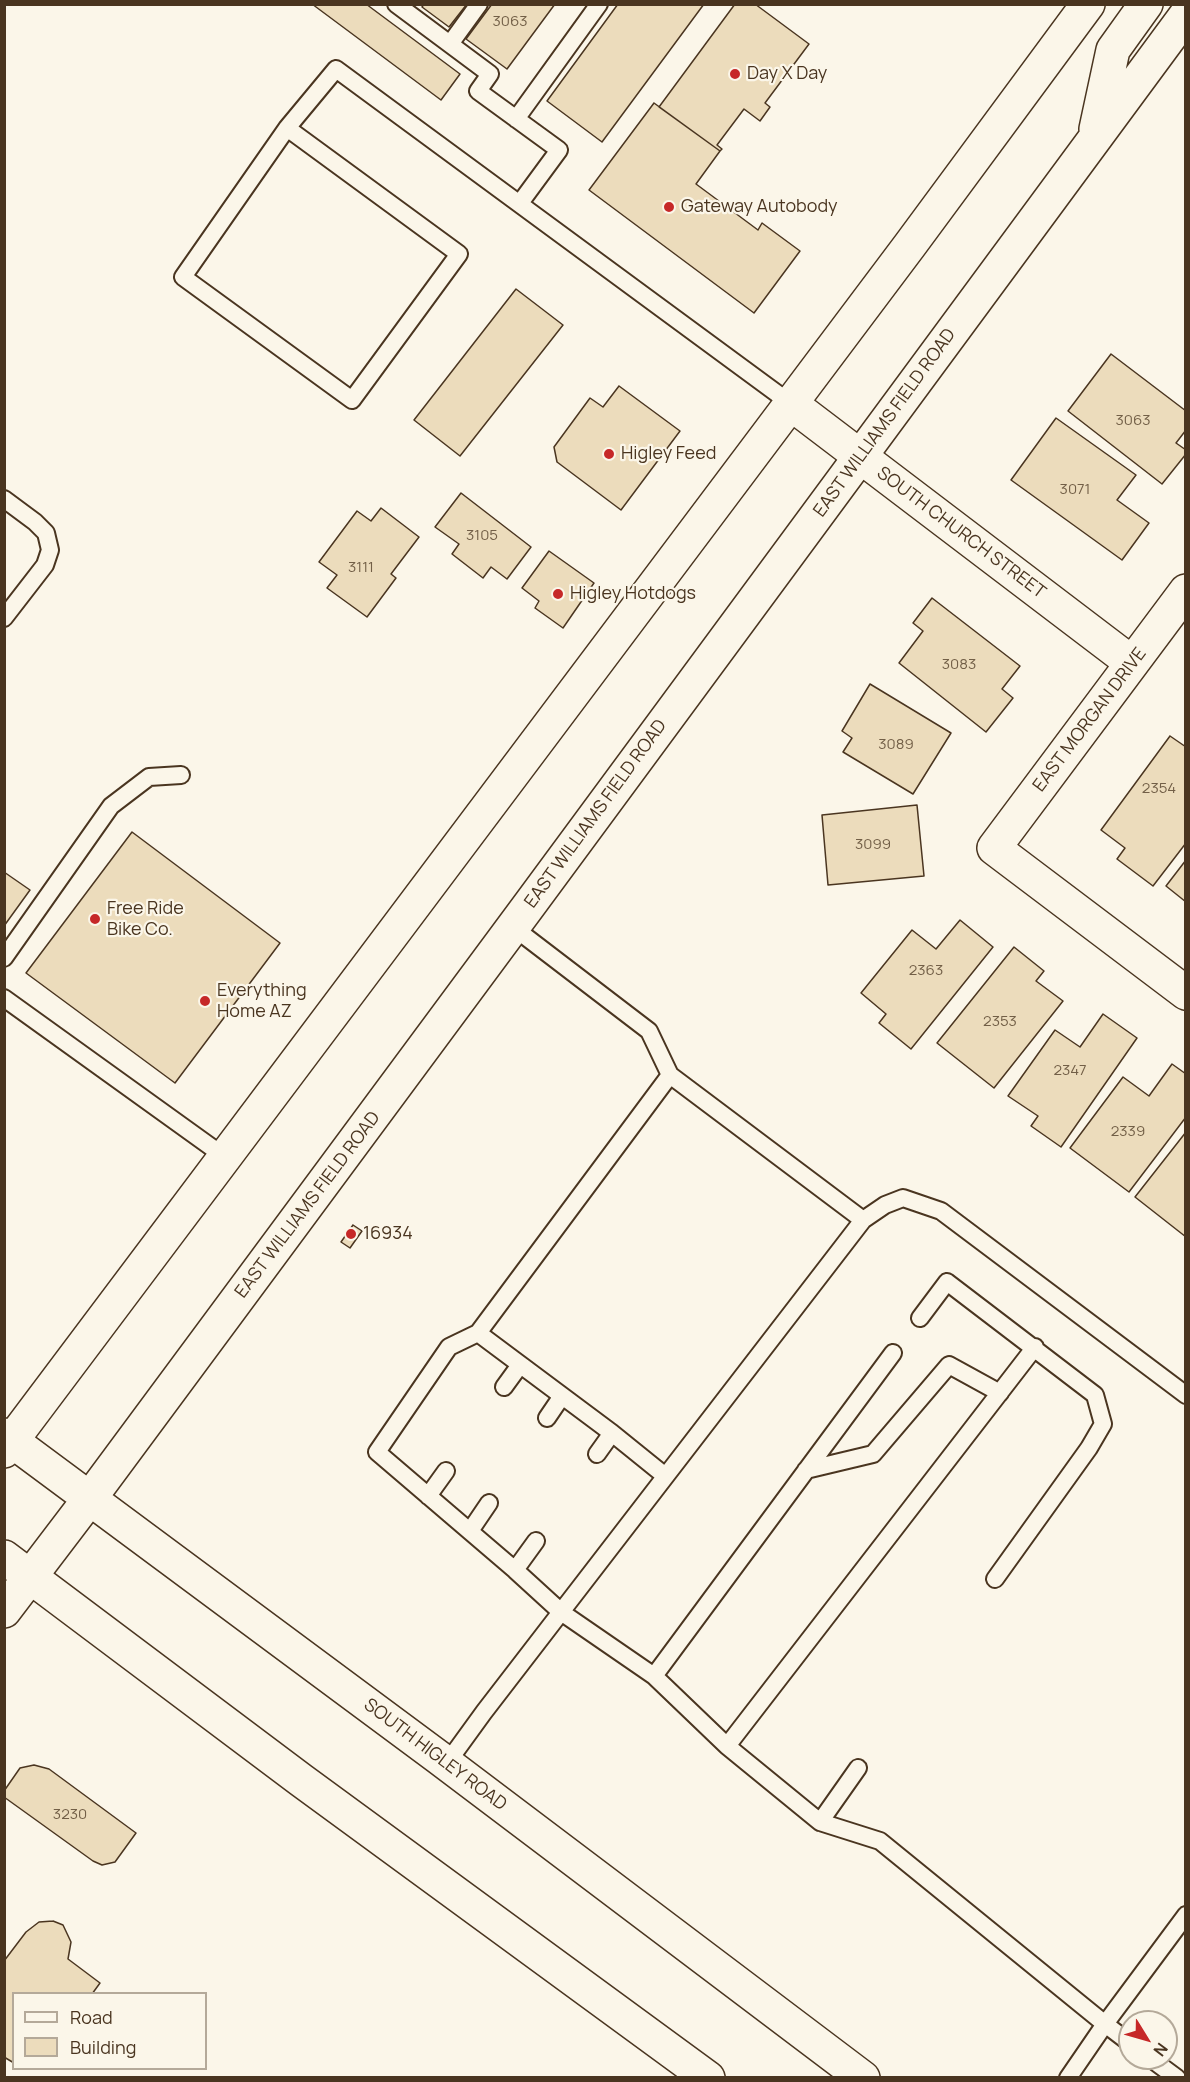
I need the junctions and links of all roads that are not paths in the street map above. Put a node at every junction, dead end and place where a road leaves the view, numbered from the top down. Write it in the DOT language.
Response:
graph roads {
  1 [pos="479,4"];
  2 [pos="599,4"];
  3 [pos="1088,4"];
  4 [pos="1146,4"];
  5 [pos="405,7"];
  6 [pos="1185,15"];
  7 [pos="450,44"];
  8 [pos="516,119"];
  9 [pos="287,128"];
  10 [pos="1094,140"];
  11 [pos="519,203"];
  12 [pos="790,403"];
  13 [pos="860,457"];
  14 [pos="4,499"];
  15 [pos="1185,591"];
  16 [pos="4,618"];
  17 [pos="1132,663"];
  18 [pos="181,775"];
  19 [pos="513,927"];
  20 [pos="4,958"];
  21 [pos="1185,993"];
  22 [pos="4,998"];
  23 [pos="670,1075"];
  24 [pos="225,1157"];
  25 [pos="863,1220"];
  26 [pos="920,1318"];
  27 [pos="478,1333"];
  28 [pos="1035,1347"];
  29 [pos="893,1353"];
  30 [pos="520,1365"];
  31 [pos="504,1387"];
  32 [pos="1000,1393"];
  33 [pos="1185,1395"];
  34 [pos="562,1396"];
  35 [pos="547,1418"];
  36 [pos="612,1433"];
  37 [pos="7,1442"];
  38 [pos="597,1454"];
  39 [pos="806,1470"];
  40 [pos="446,1471"];
  41 [pos="664,1475"];
  42 [pos="428,1496"];
  43 [pos="90,1498"];
  44 [pos="489,1503"];
  45 [pos="470,1531"];
  46 [pos="536,1541"];
  47 [pos="4,1557"];
  48 [pos="515,1570"];
  49 [pos="31,1576"];
  50 [pos="995,1579"];
  51 [pos="4,1611"];
  52 [pos="561,1612"];
  53 [pos="654,1676"];
  54 [pos="727,1746"];
  55 [pos="447,1763"];
  56 [pos="858,1768"];
  57 [pos="820,1822"];
  58 [pos="1185,1915"];
  59 [pos="1105,2024"];
  60 [pos="1118,2034"];
  61 [pos="708,2078"];
  62 [pos="863,2078"];
  63 [pos="1068,2078"];
  1 -- 7 [label="lane"];
  2 -- 8 [label="lane"];
  3 -- 12 [label="main road"];
  4 -- 10 [label="main road"];
  5 -- 7 [label="lane"];
  6 -- 10 [label="main road, EAST WILLIAMS FIELD ROAD"];
  7 -- 8 [label="lane"];
  8 -- 11 [label="lane"];
  9 -- 9 [label="lane"];
  9 -- 11 [label="lane"];
  10 -- 13 [label="main road, EAST WILLIAMS FIELD ROAD"];
  11 -- 12 [label="lane"];
  12 -- 13 [label="main road, SOUTH CHURCH STREET"];
  12 -- 24 [label="main road"];
  13 -- 17 [label="main road, SOUTH CHURCH STREET"];
  13 -- 19 [label="main road, EAST WILLIAMS FIELD ROAD"];
  14 -- 16 [label="lane"];
  15 -- 17 [label="main road, EAST MORGAN DRIVE"];
  17 -- 21 [label="main road, EAST MORGAN DRIVE"];
  18 -- 20 [label="lane"];
  19 -- 23 [label="lane"];
  19 -- 43 [label="main road, EAST WILLIAMS FIELD ROAD"];
  22 -- 24 [label="lane"];
  23 -- 25 [label="lane"];
  23 -- 27 [label="lane"];
  24 -- 37 [label="main road"];
  25 -- 33 [label="lane"];
  25 -- 41 [label="lane"];
  26 -- 28 [label="lane"];
  27 -- 30 [label="lane"];
  27 -- 42 [label="lane"];
  28 -- 32 [label="lane"];
  28 -- 50 [label="lane"];
  29 -- 39 [label="lane"];
  30 -- 31 [label="lane"];
  30 -- 34 [label="lane"];
  32 -- 39 [label="lane"];
  32 -- 54 [label="lane"];
  34 -- 35 [label="lane"];
  34 -- 36 [label="lane"];
  36 -- 38 [label="lane"];
  36 -- 41 [label="lane"];
  37 -- 43 [label="main road, SOUTH HIGLEY ROAD"];
  39 -- 53 [label="lane"];
  40 -- 42 [label="lane"];
  41 -- 52 [label="lane"];
  42 -- 45 [label="lane"];
  43 -- 49 [label="main road, EAST WILLIAMS FIELD ROAD"];
  43 -- 55 [label="main road, SOUTH HIGLEY ROAD"];
  44 -- 45 [label="lane"];
  45 -- 48 [label="lane"];
  46 -- 48 [label="lane"];
  47 -- 49 [label="main road"];
  48 -- 52 [label="lane"];
  49 -- 51 [label="main road, EAST WILLIAMS FIELD ROAD"];
  49 -- 61 [label="main road"];
  52 -- 53 [label="lane"];
  52 -- 55 [label="lane"];
  53 -- 54 [label="lane"];
  54 -- 57 [label="lane"];
  55 -- 62 [label="main road, SOUTH HIGLEY ROAD"];
  56 -- 57 [label="lane"];
  57 -- 59 [label="lane"];
  58 -- 59 [label="lane"];
  59 -- 60 [label="lane"];
  59 -- 63 [label="lane"];
}
